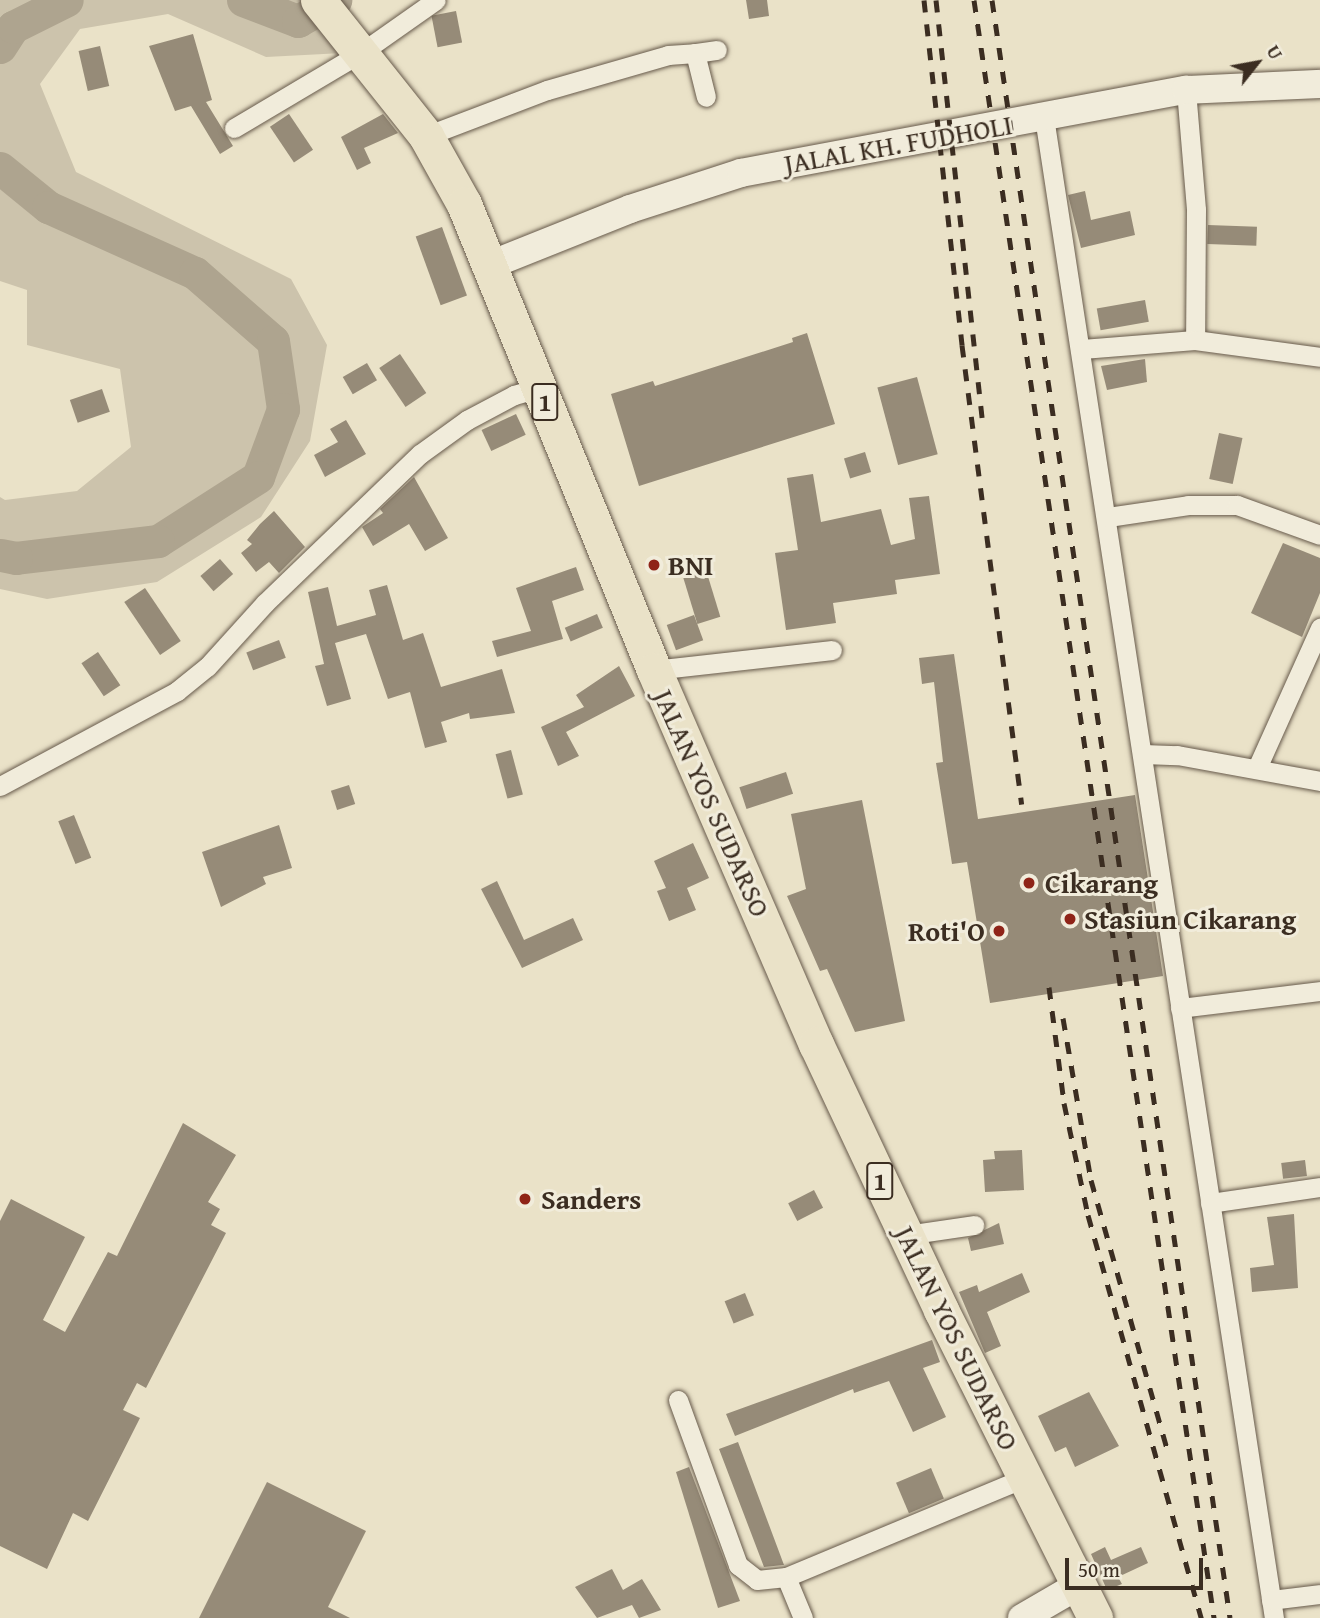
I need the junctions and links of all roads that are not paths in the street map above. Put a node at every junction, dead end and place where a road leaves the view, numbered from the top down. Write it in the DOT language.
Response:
graph roads {
  1 [pos="318,0"];
  2 [pos="436,0"];
  3 [pos="360,50"];
  4 [pos="717,50"];
  5 [pos="695,53"];
  6 [pos="1320,84"];
  7 [pos="1186,90"];
  8 [pos="706,97"];
  9 [pos="1044,117"];
  10 [pos="234,128"];
  11 [pos="426,136"];
  12 [pos="491,265"];
  13 [pos="1195,340"];
  14 [pos="1082,349"];
  15 [pos="1320,357"];
  16 [pos="539,388"];
  17 [pos="1108,517"];
  18 [pos="1320,535"];
  19 [pos="1320,628"];
  20 [pos="832,650"];
  21 [pos="654,670"];
  22 [pos="1143,754"];
  23 [pos="1257,768"];
  24 [pos="1320,781"];
  25 [pos="0,786"];
  26 [pos="1320,990"];
  27 [pos="1180,1008"];
  28 [pos="1320,1188"];
  29 [pos="1210,1203"];
  30 [pos="974,1225"];
  31 [pos="906,1235"];
  32 [pos="678,1400"];
  33 [pos="1026,1477"];
  34 [pos="786,1577"];
  35 [pos="1079,1585"];
  36 [pos="1320,1594"];
  37 [pos="1272,1609"];
  38 [pos="803,1618"];
  39 [pos="1022,1618"];
  40 [pos="1095,1618"];
  1 -- 3 [label="highway, JALAN YOS SUDARSO / 1"];
  2 -- 3 [label="street"];
  3 -- 10 [label="street"];
  3 -- 11 [label="highway, JALAN YOS SUDARSO / 1"];
  4 -- 5 [label="street"];
  5 -- 8 [label="street"];
  5 -- 11 [label="street"];
  6 -- 7 [label="main road, JALAL KH. FUDHOLI"];
  7 -- 9 [label="main road, JALAL KH. FUDHOLI"];
  7 -- 13 [label="street"];
  9 -- 12 [label="main road, JALAL KH. FUDHOLI"];
  9 -- 14 [label="street"];
  11 -- 12 [label="highway, JALAN YOS SUDARSO / 1"];
  12 -- 16 [label="highway, JALAN YOS SUDARSO / 1"];
  13 -- 14 [label="street"];
  13 -- 15 [label="street"];
  14 -- 17 [label="street"];
  16 -- 21 [label="highway, JALAN YOS SUDARSO / 1"];
  16 -- 25 [label="street"];
  17 -- 18 [label="street"];
  17 -- 22 [label="street"];
  19 -- 23 [label="street"];
  20 -- 21 [label="street"];
  21 -- 31 [label="highway, JALAN YOS SUDARSO / 1"];
  22 -- 23 [label="street"];
  22 -- 27 [label="street"];
  23 -- 24 [label="street"];
  26 -- 27 [label="street"];
  27 -- 29 [label="street"];
  28 -- 29 [label="street"];
  29 -- 37 [label="street"];
  30 -- 31 [label="street"];
  31 -- 33 [label="highway, JALAN YOS SUDARSO / 1"];
  32 -- 34 [label="street"];
  33 -- 34 [label="street"];
  33 -- 35 [label="highway, JALAN YOS SUDARSO / 1"];
  34 -- 38 [label="street"];
  35 -- 39 [label="main road"];
  35 -- 40 [label="highway, JALAN YOS SUDARSO / 1"];
  36 -- 37 [label="street"];
}
